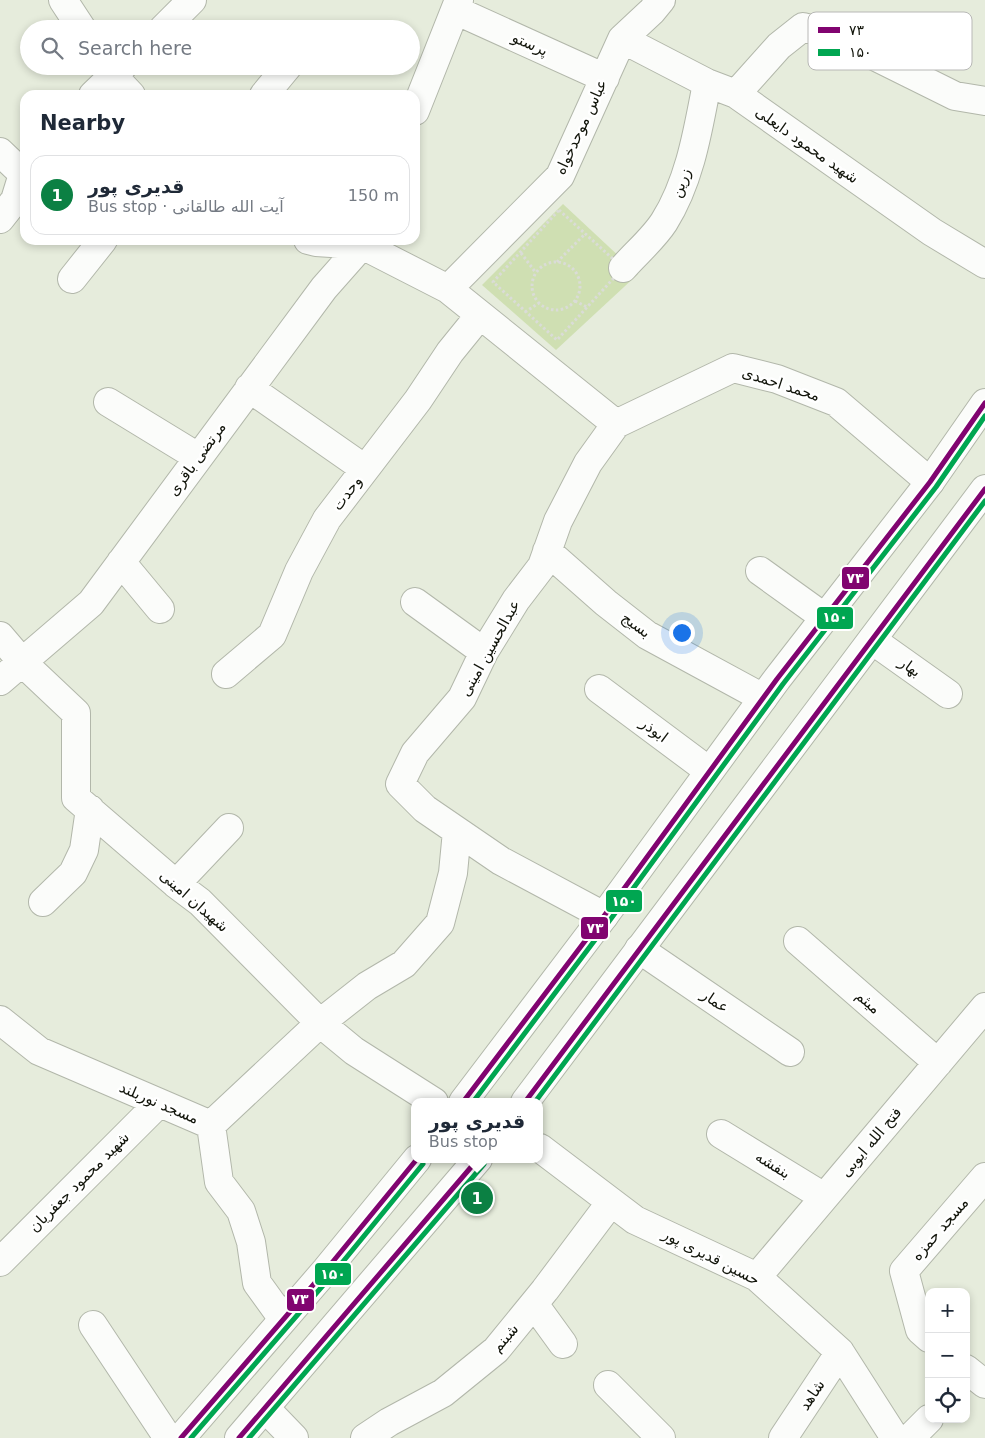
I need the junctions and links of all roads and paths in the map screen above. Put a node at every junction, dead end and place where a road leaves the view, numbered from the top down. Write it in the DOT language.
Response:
graph roads {
  1 [pos="63,0"];
  2 [pos="192,0"];
  3 [pos="661,0"];
  4 [pos="457,5"];
  5 [pos="76,20"];
  6 [pos="172,20"];
  7 [pos="808,29"];
  8 [pos="622,39"];
  9 [pos="903,70"];
  10 [pos="281,75"];
  11 [pos="118,76"];
  12 [pos="605,78"];
  13 [pos="707,83"];
  14 [pos="100,90"];
  15 [pos="268,90"];
  16 [pos="736,94"];
  17 [pos="420,98"];
  18 [pos="985,101"];
  19 [pos="0,152"];
  20 [pos="20,169"];
  21 [pos="20,184"];
  22 [pos="0,219"];
  23 [pos="585,234"];
  24 [pos="99,245"];
  25 [pos="361,245"];
  26 [pos="367,245"];
  27 [pos="521,252"];
  28 [pos="556,262"];
  29 [pos="985,264"];
  30 [pos="622,268"];
  31 [pos="536,272"];
  32 [pos="72,279"];
  33 [pos="448,289"];
  34 [pos="575,302"];
  35 [pos="539,303"];
  36 [pos="587,308"];
  37 [pos="526,312"];
  38 [pos="480,315"];
  39 [pos="249,388"];
  40 [pos="108,402"];
  41 [pos="985,403"];
  42 [pos="616,424"];
  43 [pos="198,457"];
  44 [pos="365,469"];
  45 [pos="930,482"];
  46 [pos="985,489"];
  47 [pos="547,551"];
  48 [pos="121,562"];
  49 [pos="760,571"];
  50 [pos="415,602"];
  51 [pos="160,609"];
  52 [pos="824,617"];
  53 [pos="0,636"];
  54 [pos="872,640"];
  55 [pos="484,652"];
  56 [pos="23,663"];
  57 [pos="226,674"];
  58 [pos="0,681"];
  59 [pos="599,689"];
  60 [pos="948,694"];
  61 [pos="763,698"];
  62 [pos="709,771"];
  63 [pos="90,809"];
  64 [pos="229,828"];
  65 [pos="457,831"];
  66 [pos="176,884"];
  67 [pos="43,902"];
  68 [pos="604,916"];
  69 [pos="798,941"];
  70 [pos="639,950"];
  71 [pos="983,1014"];
  72 [pos="0,1020"];
  73 [pos="320,1023"];
  74 [pos="790,1052"];
  75 [pos="938,1063"];
  76 [pos="428,1098"];
  77 [pos="466,1098"];
  78 [pos="528,1098"];
  79 [pos="159,1103"];
  80 [pos="211,1125"];
  81 [pos="722,1134"];
  82 [pos="543,1150"];
  83 [pos="414,1163"];
  84 [pos="475,1163"];
  85 [pos="985,1177"];
  86 [pos="824,1197"];
  87 [pos="611,1202"];
  88 [pos="0,1262"];
  89 [pos="326,1270"];
  90 [pos="757,1277"];
  91 [pos="361,1296"];
  92 [pos="534,1304"];
  93 [pos="283,1319"];
  94 [pos="93,1325"];
  95 [pos="925,1334"];
  96 [pos="563,1344"];
  97 [pos="840,1352"];
  98 [pos="608,1385"];
  99 [pos="265,1408"];
  100 [pos="925,1423"];
  101 [pos="168,1438"];
  102 [pos="181,1438"];
  103 [pos="238,1438"];
  104 [pos="294,1438"];
  105 [pos="365,1438"];
  106 [pos="661,1438"];
  107 [pos="783,1438"];
  108 [pos="895,1438"];
  109 [pos="910,1438"];
  1 -- 5 [label="street"];
  2 -- 6 [label="street"];
  3 -- 8 [label="street, عباس موحدخواه"];
  4 -- 12 [label="street, پرستو"];
  4 -- 17 [label="street"];
  7 -- 16 [label="street"];
  8 -- 12 [label="street, عباس موحدخواه"];
  8 -- 13 [label="street, شهید محمود دایعلی"];
  9 -- 18 [label="street"];
  10 -- 15 [label="street"];
  11 -- 14 [label="street"];
  12 -- 33 [label="street, عباس موحدخواه"];
  13 -- 16 [label="street, شهید محمود دایعلی"];
  13 -- 30 [label="street, زرین"];
  16 -- 29 [label="street, شهید محمود دایعلی"];
  19 -- 20 [label="street"];
  21 -- 22 [label="street"];
  23 -- 27 [label="path"];
  23 -- 28 [label="path"];
  23 -- 30 [label="path"];
  24 -- 32 [label="street"];
  25 -- 39 [label="street, مرتضی باقری"];
  26 -- 33 [label="street"];
  27 -- 31 [label="path"];
  27 -- 37 [label="path"];
  28 -- 31 [label="path"];
  28 -- 34 [label="path"];
  30 -- 36 [label="path"];
  31 -- 35 [label="path"];
  33 -- 38 [label="street"];
  34 -- 35 [label="path"];
  34 -- 36 [label="path"];
  35 -- 37 [label="path"];
  36 -- 37 [label="path"];
  38 -- 42 [label="street"];
  38 -- 44 [label="street, وحدت"];
  39 -- 43 [label="street, مرتضی باقری"];
  39 -- 44 [label="street"];
  40 -- 43 [label="street"];
  41 -- 45 [label="street"];
  42 -- 45 [label="street, محمد احمدی"];
  42 -- 47 [label="street, عبدالحسین امینی"];
  43 -- 48 [label="street, مرتضی باقری"];
  44 -- 57 [label="street, وحدت"];
  45 -- 52 [label="street"];
  46 -- 54 [label="street"];
  47 -- 55 [label="street, عبدالحسین امینی"];
  47 -- 61 [label="street, بسیج"];
  48 -- 51 [label="street"];
  48 -- 56 [label="street, مرتضی باقری"];
  49 -- 52 [label="street"];
  50 -- 55 [label="street"];
  52 -- 61 [label="street"];
  53 -- 56 [label="street"];
  54 -- 60 [label="street, بهار"];
  54 -- 70 [label="street"];
  55 -- 65 [label="street, عبدالحسین امینی"];
  56 -- 58 [label="street, مرتضی باقری"];
  56 -- 63 [label="street, شهیدان امینی"];
  59 -- 62 [label="street, ابوذر"];
  61 -- 62 [label="street"];
  62 -- 68 [label="street"];
  63 -- 66 [label="street, شهیدان امینی"];
  63 -- 67 [label="street"];
  64 -- 66 [label="street"];
  65 -- 68 [label="street, عبدالحسین امینی"];
  65 -- 73 [label="street"];
  66 -- 73 [label="street, شهیدان امینی"];
  68 -- 77 [label="street"];
  69 -- 75 [label="street, میثم"];
  70 -- 74 [label="street, عمار"];
  70 -- 78 [label="street"];
  71 -- 75 [label="street, فتح الله ایوبی"];
  72 -- 79 [label="street, مسجد نوربلند"];
  73 -- 76 [label="street, شهیدان امینی"];
  73 -- 80 [label="street"];
  75 -- 86 [label="street, فتح الله ایوبی"];
  79 -- 80 [label="street, مسجد نوربلند"];
  79 -- 88 [label="street, شهید محمود جعفریان"];
  80 -- 93 [label="street, مسجد نوربلند"];
  81 -- 86 [label="street, بنفشه"];
  82 -- 87 [label="street, حسین قدیری پور"];
  83 -- 89 [label="street"];
  84 -- 91 [label="street"];
  85 -- 95 [label="street, مسجد حمزه"];
  86 -- 90 [label="street, فتح الله ایوبی"];
  87 -- 90 [label="street, حسین قدیری پور"];
  87 -- 92 [label="street, شبنم"];
  89 -- 91 [label="street"];
  89 -- 93 [label="street"];
  90 -- 97 [label="street, حسین قدیری پور"];
  91 -- 99 [label="street"];
  92 -- 96 [label="street"];
  92 -- 105 [label="street, شبنم"];
  93 -- 102 [label="street"];
  94 -- 101 [label="street"];
  97 -- 107 [label="street, شاهد"];
  97 -- 108 [label="street, حسین قدیری پور"];
  98 -- 106 [label="street"];
  99 -- 103 [label="street"];
  99 -- 104 [label="street"];
  100 -- 109 [label="street"];
}
